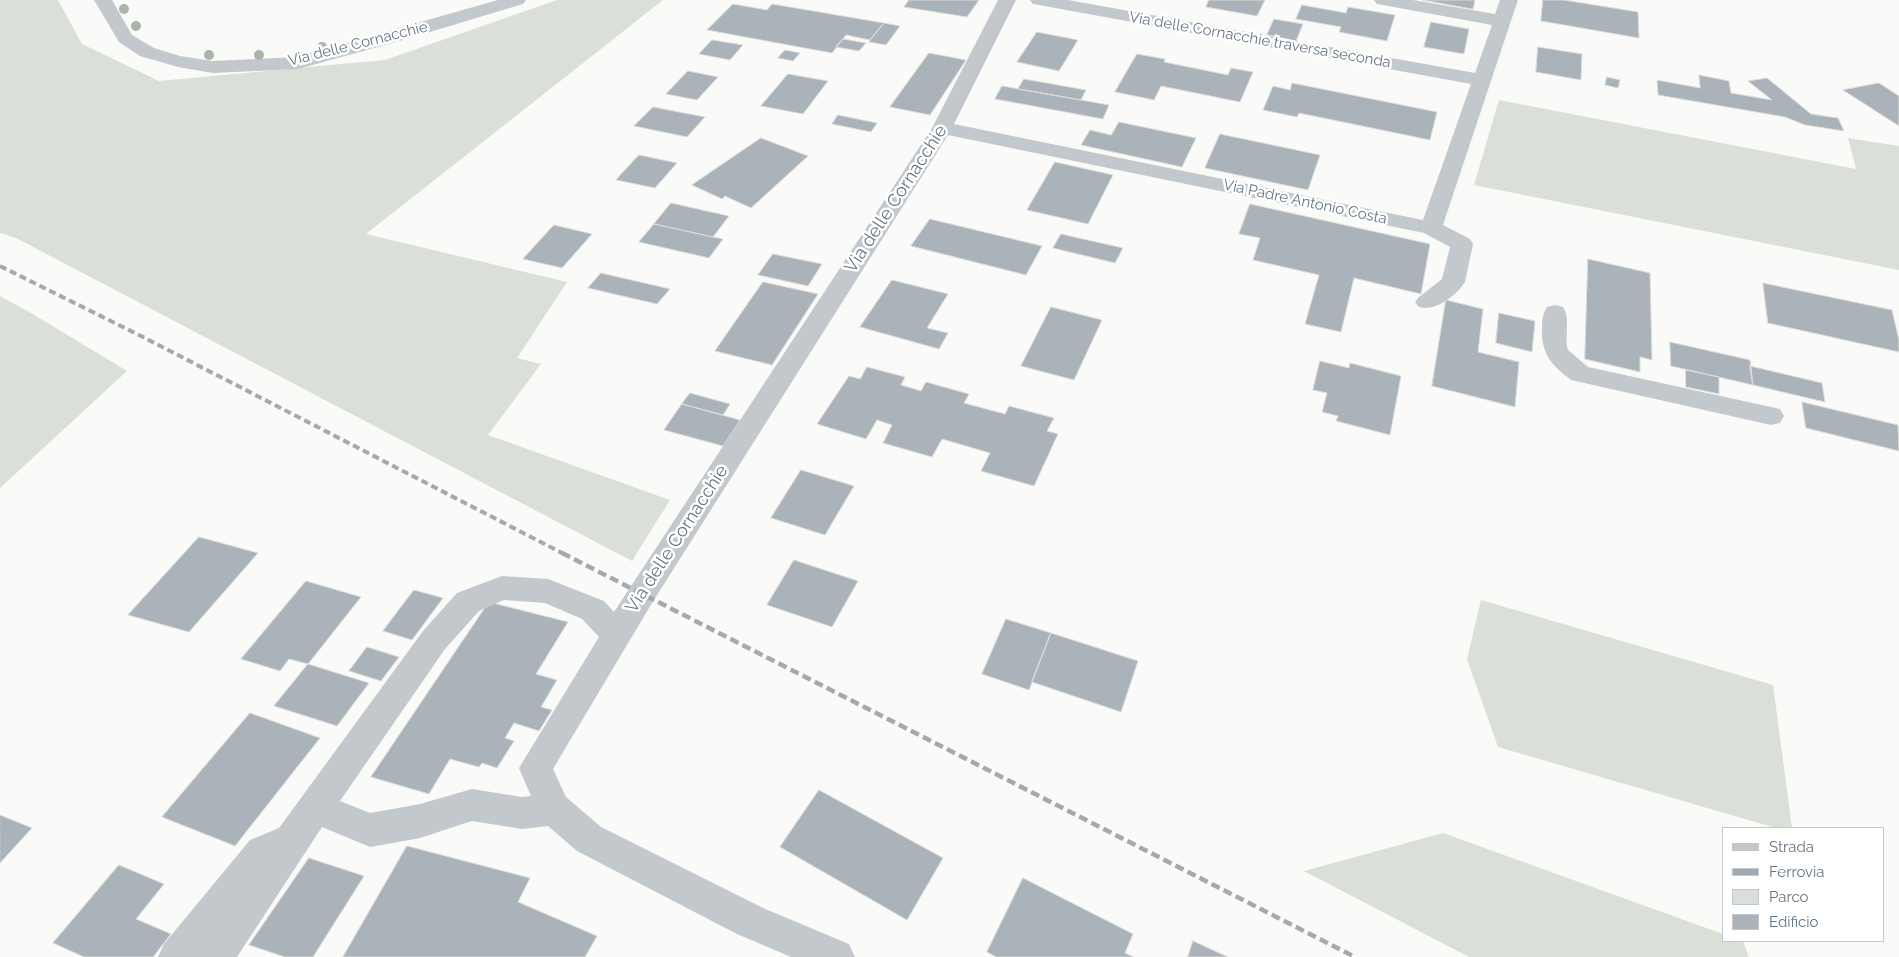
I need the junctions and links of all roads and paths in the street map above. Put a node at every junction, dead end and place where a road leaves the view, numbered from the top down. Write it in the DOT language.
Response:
graph roads {
  1 [pos="103,0"];
  2 [pos="517,0"];
  3 [pos="1007,0"];
  4 [pos="1039,0"];
  5 [pos="1383,0"];
  6 [pos="1509,0"];
  7 [pos="1502,21"];
  8 [pos="1482,80"];
  9 [pos="942,128"];
  10 [pos="1432,228"];
  11 [pos="1427,302"];
  12 [pos="1555,313"];
  13 [pos="1771,416"];
  14 [pos="616,635"];
  15 [pos="315,808"];
  16 [pos="554,809"];
  17 [pos="292,840"];
  18 [pos="177,957"];
  19 [pos="215,957"];
  20 [pos="836,957"];
  1 -- 2 [label="street, Via delle Cornacchie"];
  3 -- 9 [label="street, Via delle Cornacchie"];
  4 -- 8 [label="street, Via delle Cornacchie traversa seconda"];
  5 -- 7 [label="street"];
  6 -- 7 [label="street"];
  7 -- 8 [label="street"];
  8 -- 10 [label="street"];
  9 -- 10 [label="street, Via Padre Antonio Costa"];
  9 -- 14 [label="street, Via delle Cornacchie"];
  10 -- 11 [label="street, Via Padre Antonio Costa"];
  12 -- 13 [label="street"];
  14 -- 15 [label="street"];
  14 -- 16 [label="street, Via delle Cornacchie"];
  15 -- 16 [label="street"];
  15 -- 17 [label="street"];
  16 -- 20 [label="street, Via delle Cornacchie"];
  17 -- 18 [label="street"];
  17 -- 19 [label="street"];
}
